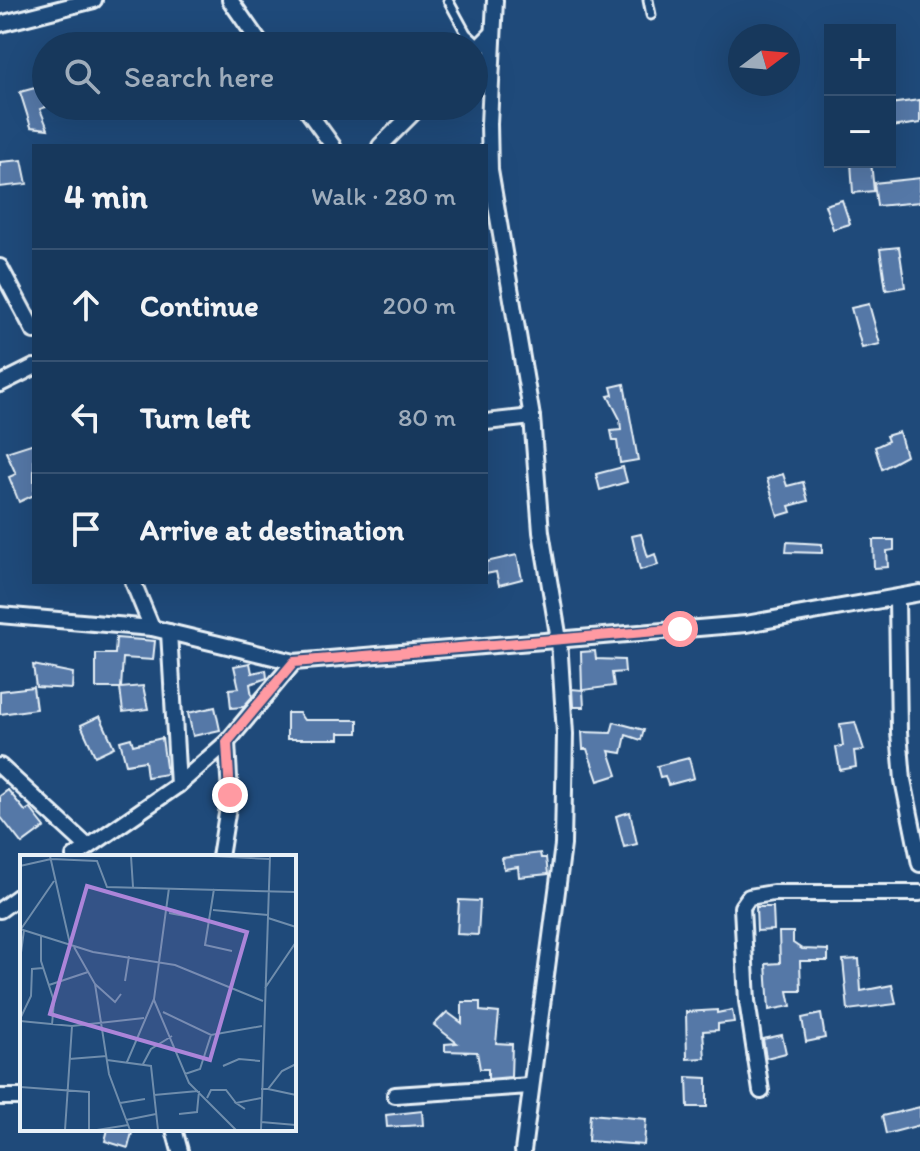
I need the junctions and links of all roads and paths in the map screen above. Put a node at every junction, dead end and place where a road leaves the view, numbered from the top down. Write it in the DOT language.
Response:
graph roads {
  1 [pos="94,0"];
  2 [pos="230,0"];
  3 [pos="448,0"];
  4 [pos="495,0"];
  5 [pos="648,0"];
  6 [pos="651,15"];
  7 [pos="0,24"];
  8 [pos="252,32"];
  9 [pos="465,32"];
  10 [pos="493,33"];
  11 [pos="488,38"];
  12 [pos="488,60"];
  13 [pos="492,63"];
  14 [pos="314,120"];
  15 [pos="406,120"];
  16 [pos="332,144"];
  17 [pos="382,144"];
  18 [pos="0,267"];
  19 [pos="32,327"];
  20 [pos="32,368"];
  21 [pos="0,384"];
  22 [pos="532,417"];
  23 [pos="488,422"];
  24 [pos="134,584"];
  25 [pos="920,593"];
  26 [pos="897,599"];
  27 [pos="0,615"];
  28 [pos="152,628"];
  29 [pos="169,632"];
  30 [pos="559,640"];
  31 [pos="294,662"];
  32 [pos="227,742"];
  33 [pos="0,766"];
  34 [pos="178,785"];
  35 [pos="88,847"];
  36 [pos="77,855"];
  37 [pos="220,855"];
  38 [pos="920,864"];
  39 [pos="920,893"];
  40 [pos="20,895"];
  41 [pos="0,910"];
  42 [pos="530,1086"];
  43 [pos="761,1091"];
  44 [pos="395,1095"];
  45 [pos="175,1131"];
  46 [pos="180,1151"];
  47 [pos="523,1151"];
  1 -- 7 [label="street"];
  2 -- 8 [label="street"];
  3 -- 9 [label="lane"];
  4 -- 10 [label="street"];
  5 -- 6 [label="lane"];
  10 -- 11 [label="street"];
  10 -- 13 [label="street"];
  12 -- 13 [label="street"];
  13 -- 22 [label="street"];
  14 -- 16 [label="street"];
  15 -- 17 [label="street"];
  18 -- 19 [label="street"];
  20 -- 21 [label="street"];
  22 -- 23 [label="street"];
  22 -- 30 [label="street"];
  24 -- 28 [label="street"];
  25 -- 26 [label="street"];
  26 -- 30 [label="street"];
  26 -- 38 [label="street"];
  27 -- 28 [label="street"];
  28 -- 29 [label="street"];
  29 -- 31 [label="street"];
  29 -- 34 [label="street"];
  30 -- 31 [label="street"];
  30 -- 42 [label="street"];
  31 -- 32 [label="street"];
  32 -- 34 [label="street"];
  32 -- 37 [label="street"];
  33 -- 35 [label="street"];
  34 -- 35 [label="street"];
  35 -- 36 [label="street"];
  39 -- 43 [label="street"];
  40 -- 41 [label="street"];
  42 -- 44 [label="street"];
  42 -- 47 [label="street"];
  45 -- 46 [label="street"];
}
